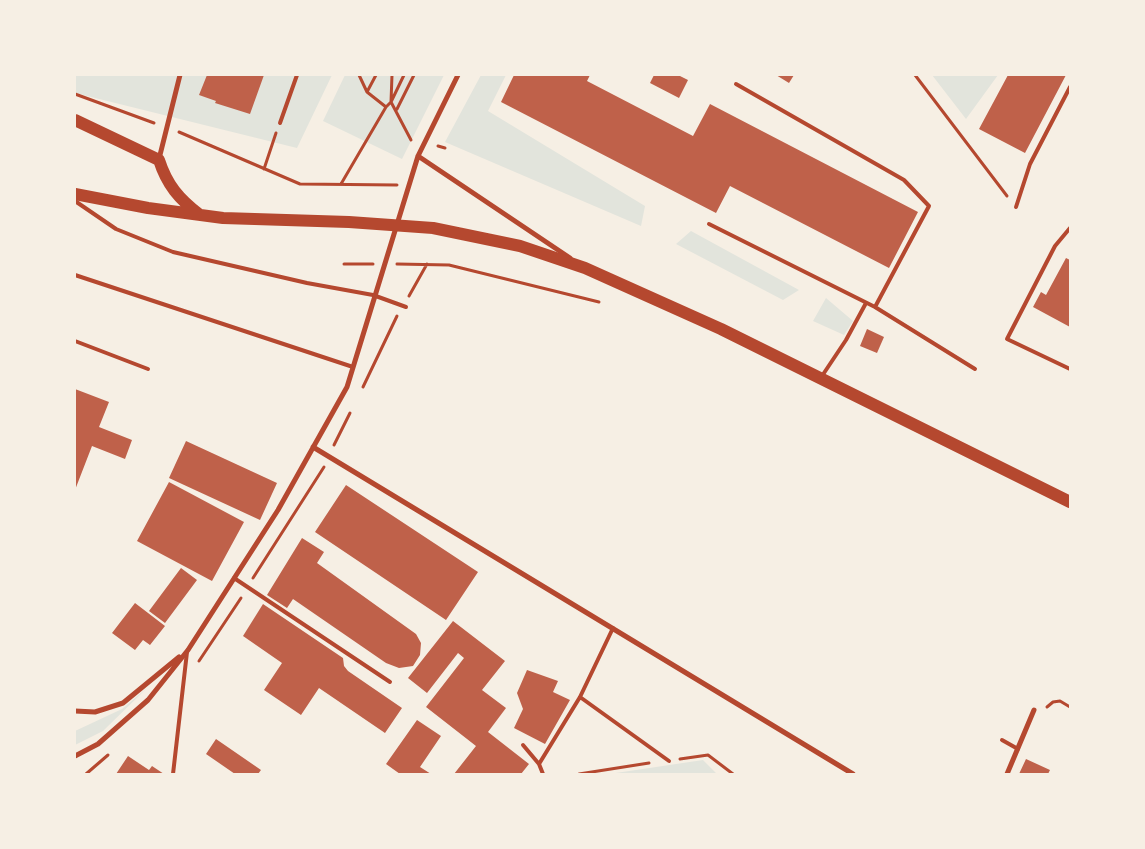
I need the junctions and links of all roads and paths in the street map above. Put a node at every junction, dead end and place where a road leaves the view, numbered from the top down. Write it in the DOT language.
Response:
graph roads {
  1 [pos="180,75"];
  2 [pos="297,75"];
  3 [pos="359,75"];
  4 [pos="376,75"];
  5 [pos="392,75"];
  6 [pos="404,75"];
  7 [pos="414,75"];
  8 [pos="458,75"];
  9 [pos="915,75"];
  10 [pos="736,84"];
  11 [pos="1070,87"];
  12 [pos="367,92"];
  13 [pos="75,94"];
  14 [pos="391,102"];
  15 [pos="386,108"];
  16 [pos="396,110"];
  17 [pos="75,120"];
  18 [pos="280,123"];
  19 [pos="167,127"];
  20 [pos="413,146"];
  21 [pos="418,156"];
  22 [pos="158,160"];
  23 [pos="264,169"];
  24 [pos="341,184"];
  25 [pos="403,186"];
  26 [pos="75,194"];
  27 [pos="75,201"];
  28 [pos="1016,207"];
  29 [pos="200,215"];
  30 [pos="709,224"];
  31 [pos="396,225"];
  32 [pos="1070,228"];
  33 [pos="585,268"];
  34 [pos="75,275"];
  35 [pos="373,295"];
  36 [pos="599,302"];
  37 [pos="866,302"];
  38 [pos="404,306"];
  39 [pos="875,307"];
  40 [pos="75,340"];
  41 [pos="353,367"];
  42 [pos="148,369"];
  43 [pos="975,369"];
  44 [pos="1070,369"];
  45 [pos="821,378"];
  46 [pos="313,446"];
  47 [pos="1070,502"];
  48 [pos="234,578"];
  49 [pos="613,628"];
  50 [pos="188,650"];
  51 [pos="390,682"];
  52 [pos="580,697"];
  53 [pos="1070,706"];
  54 [pos="1046,709"];
  55 [pos="1034,710"];
  56 [pos="75,711"];
  57 [pos="1002,740"];
  58 [pos="523,745"];
  59 [pos="1018,749"];
  60 [pos="75,756"];
  61 [pos="668,761"];
  62 [pos="539,764"];
  63 [pos="173,774"];
  64 [pos="543,774"];
  65 [pos="852,774"];
  66 [pos="1007,774"];
  1 -- 19 [label="street"];
  2 -- 18 [label="lane"];
  3 -- 12 [label="path"];
  4 -- 12 [label="path"];
  5 -- 14 [label="path"];
  6 -- 14 [label="path"];
  7 -- 16 [label="path"];
  8 -- 21 [label="street"];
  9 -- 28 [label="path"];
  10 -- 39 [label="lane"];
  11 -- 28 [label="lane"];
  12 -- 15 [label="path"];
  13 -- 19 [label="path"];
  14 -- 15 [label="path"];
  14 -- 16 [label="path"];
  15 -- 24 [label="path"];
  16 -- 20 [label="path"];
  17 -- 22 [label="main road"];
  18 -- 23 [label="path"];
  19 -- 22 [label="street"];
  19 -- 23 [label="path"];
  21 -- 31 [label="street"];
  21 -- 33 [label="street"];
  22 -- 29 [label="main road"];
  23 -- 24 [label="path"];
  24 -- 25 [label="path"];
  26 -- 29 [label="main road"];
  27 -- 35 [label="lane"];
  29 -- 31 [label="main road"];
  30 -- 37 [label="lane"];
  31 -- 33 [label="main road"];
  31 -- 35 [label="street"];
  32 -- 44 [label="lane"];
  33 -- 45 [label="main road"];
  34 -- 41 [label="lane"];
  35 -- 38 [label="lane"];
  35 -- 41 [label="street"];
  36 -- 38 [label="path"];
  37 -- 39 [label="lane"];
  37 -- 45 [label="lane"];
  39 -- 43 [label="lane"];
  40 -- 42 [label="lane"];
  41 -- 46 [label="street"];
  45 -- 47 [label="main road"];
  46 -- 48 [label="street"];
  46 -- 49 [label="street"];
  48 -- 50 [label="street"];
  48 -- 51 [label="lane"];
  49 -- 52 [label="lane"];
  49 -- 65 [label="street"];
  50 -- 56 [label="street"];
  50 -- 60 [label="street"];
  50 -- 63 [label="lane"];
  52 -- 61 [label="lane"];
  52 -- 62 [label="lane"];
  53 -- 54 [label="path"];
  55 -- 59 [label="street"];
  57 -- 59 [label="lane"];
  58 -- 62 [label="lane"];
  59 -- 66 [label="street"];
  62 -- 64 [label="lane"];
}
